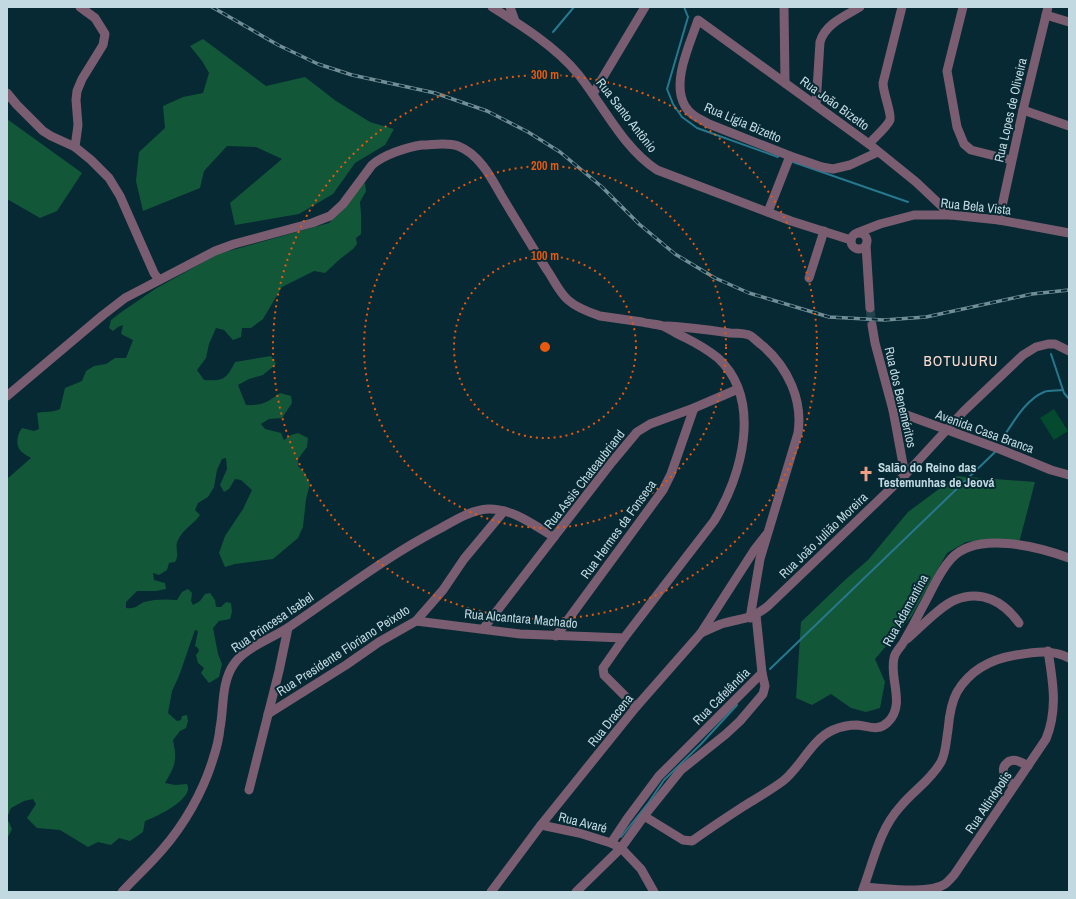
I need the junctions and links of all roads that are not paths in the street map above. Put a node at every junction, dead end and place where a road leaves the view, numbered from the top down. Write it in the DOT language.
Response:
graph roads {
  1 [pos="80,7"];
  2 [pos="492,7"];
  3 [pos="510,7"];
  4 [pos="645,7"];
  5 [pos="784,7"];
  6 [pos="860,7"];
  7 [pos="902,7"];
  8 [pos="963,7"];
  9 [pos="1047,11"];
  10 [pos="698,20"];
  11 [pos="515,21"];
  12 [pos="1069,22"];
  13 [pos="785,83"];
  14 [pos="7,93"];
  15 [pos="593,94"];
  16 [pos="816,105"];
  17 [pos="1023,110"];
  18 [pos="1069,126"];
  19 [pos="869,144"];
  20 [pos="75,147"];
  21 [pos="878,152"];
  22 [pos="790,156"];
  23 [pos="1011,160"];
  24 [pos="768,212"];
  25 [pos="951,215"];
  26 [pos="999,220"];
  27 [pos="880,224"];
  28 [pos="824,231"];
  29 [pos="1069,233"];
  30 [pos="854,236"];
  31 [pos="864,246"];
  32 [pos="809,278"];
  33 [pos="159,280"];
  34 [pos="870,308"];
  35 [pos="872,325"];
  36 [pos="662,326"];
  37 [pos="1069,351"];
  38 [pos="738,389"];
  39 [pos="7,395"];
  40 [pos="694,408"];
  41 [pos="893,410"];
  42 [pos="947,431"];
  43 [pos="1069,474"];
  44 [pos="904,475"];
  45 [pos="504,511"];
  46 [pos="766,535"];
  47 [pos="554,537"];
  48 [pos="1069,558"];
  49 [pos="753,617"];
  50 [pos="416,621"];
  51 [pos="1019,623"];
  52 [pos="288,628"];
  53 [pos="483,629"];
  54 [pos="701,633"];
  55 [pos="556,636"];
  56 [pos="624,638"];
  57 [pos="903,643"];
  58 [pos="1048,651"];
  59 [pos="1069,658"];
  60 [pos="762,673"];
  61 [pos="636,707"];
  62 [pos="268,714"];
  63 [pos="1028,766"];
  64 [pos="1013,786"];
  65 [pos="249,790"];
  66 [pos="644,816"];
  67 [pos="542,825"];
  68 [pos="611,843"];
  69 [pos="621,848"];
  70 [pos="863,889"];
  71 [pos="122,892"];
  72 [pos="491,892"];
  73 [pos="576,892"];
  74 [pos="654,892"];
  1 -- 20 [label="street"];
  2 -- 11 [label="street, Rua Santo Antônio"];
  3 -- 11 [label="street"];
  4 -- 15 [label="street"];
  5 -- 13 [label="street"];
  6 -- 16 [label="street"];
  7 -- 19 [label="street"];
  8 -- 23 [label="street"];
  9 -- 12 [label="street"];
  9 -- 17 [label="street, Rua Lopes de Oliveira"];
  10 -- 13 [label="street, Rua João Bizetto"];
  10 -- 22 [label="street, Rua Lígia Bizetto"];
  11 -- 15 [label="street, Rua Santo Antônio"];
  13 -- 16 [label="street, Rua João Bizetto"];
  14 -- 20 [label="street"];
  15 -- 24 [label="street, Rua Santo Antônio"];
  16 -- 19 [label="street, Rua João Bizetto"];
  17 -- 18 [label="street"];
  17 -- 23 [label="street, Rua Lopes de Oliveira"];
  19 -- 21 [label="street, Rua João Bizetto"];
  20 -- 33 [label="street"];
  21 -- 22 [label="street, Rua Lígia Bizetto"];
  21 -- 25 [label="street, Rua João Bizetto"];
  22 -- 24 [label="street"];
  23 -- 26 [label="street, Rua Lopes de Oliveira"];
  24 -- 28 [label="street, Rua Santo Antônio"];
  25 -- 26 [label="street, Rua Bela Vista"];
  25 -- 27 [label="street, Rua Bela Vista"];
  26 -- 29 [label="street, Rua Bela Vista"];
  27 -- 30 [label="street, Rua Bela Vista"];
  27 -- 31 [label="street"];
  28 -- 30 [label="street, Rua Santo Antônio"];
  28 -- 32 [label="street"];
  30 -- 31 [label="street"];
  30 -- 31 [label="street"];
  31 -- 34 [label="street"];
  33 -- 36 [label="street"];
  33 -- 39 [label="street"];
  35 -- 41 [label="street, Rua dos Beneméritos"];
  36 -- 38 [label="street"];
  36 -- 46 [label="street"];
  37 -- 42 [label="street, Rua João Julião Moreira"];
  38 -- 40 [label="street, Rua Assis Chateaubriand"];
  38 -- 56 [label="street"];
  40 -- 47 [label="street, Rua Assis Chateaubriand"];
  40 -- 55 [label="street, Rua Hermes da Fonseca"];
  41 -- 42 [label="street, Avenida Casa Branca"];
  41 -- 44 [label="street, Rua dos Beneméritos"];
  42 -- 43 [label="street, Avenida Casa Branca"];
  42 -- 44 [label="street, Rua João Julião Moreira"];
  44 -- 49 [label="street, Rua João Julião Moreira"];
  45 -- 47 [label="street, Rua Princesa Isabel"];
  45 -- 50 [label="street, Rua Presidente Floriano Peixoto"];
  45 -- 52 [label="street, Rua Princesa Isabel"];
  46 -- 49 [label="street"];
  46 -- 54 [label="street, Rua Dracena"];
  47 -- 53 [label="street, Rua Assis Chateaubriand"];
  48 -- 57 [label="street, Rua Adamantina"];
  49 -- 54 [label="street, Rua Dracena"];
  49 -- 60 [label="street"];
  50 -- 53 [label="street, Rua Alcantara Machado"];
  50 -- 62 [label="street, Rua Presidente Floriano Peixoto"];
  51 -- 57 [label="street"];
  52 -- 62 [label="street"];
  52 -- 71 [label="street, Rua Princesa Isabel"];
  53 -- 55 [label="street, Rua Alcantara Machado"];
  54 -- 61 [label="street, Rua Dracena"];
  55 -- 56 [label="street, Rua Alcantara Machado"];
  56 -- 61 [label="street"];
  57 -- 66 [label="street, Rua Adamantina"];
  58 -- 59 [label="street"];
  58 -- 63 [label="street, Rua Altinópolis"];
  58 -- 70 [label="street"];
  60 -- 66 [label="street, Rua Cafelândia"];
  60 -- 68 [label="street, Rua Cafelândia"];
  61 -- 67 [label="street, Rua Dracena"];
  62 -- 65 [label="street"];
  63 -- 64 [label="street, Rua Altinópolis"];
  63 -- 64 [label="street"];
  64 -- 70 [label="street, Rua Altinópolis"];
  66 -- 69 [label="street, Rua Cafelândia"];
  67 -- 68 [label="street, Rua Avaré"];
  67 -- 72 [label="street, Rua Avaré"];
  68 -- 69 [label="street, Rua Avaré"];
  69 -- 73 [label="street, Rua Cafelândia"];
  69 -- 74 [label="street, Rua Avaré"];
}
